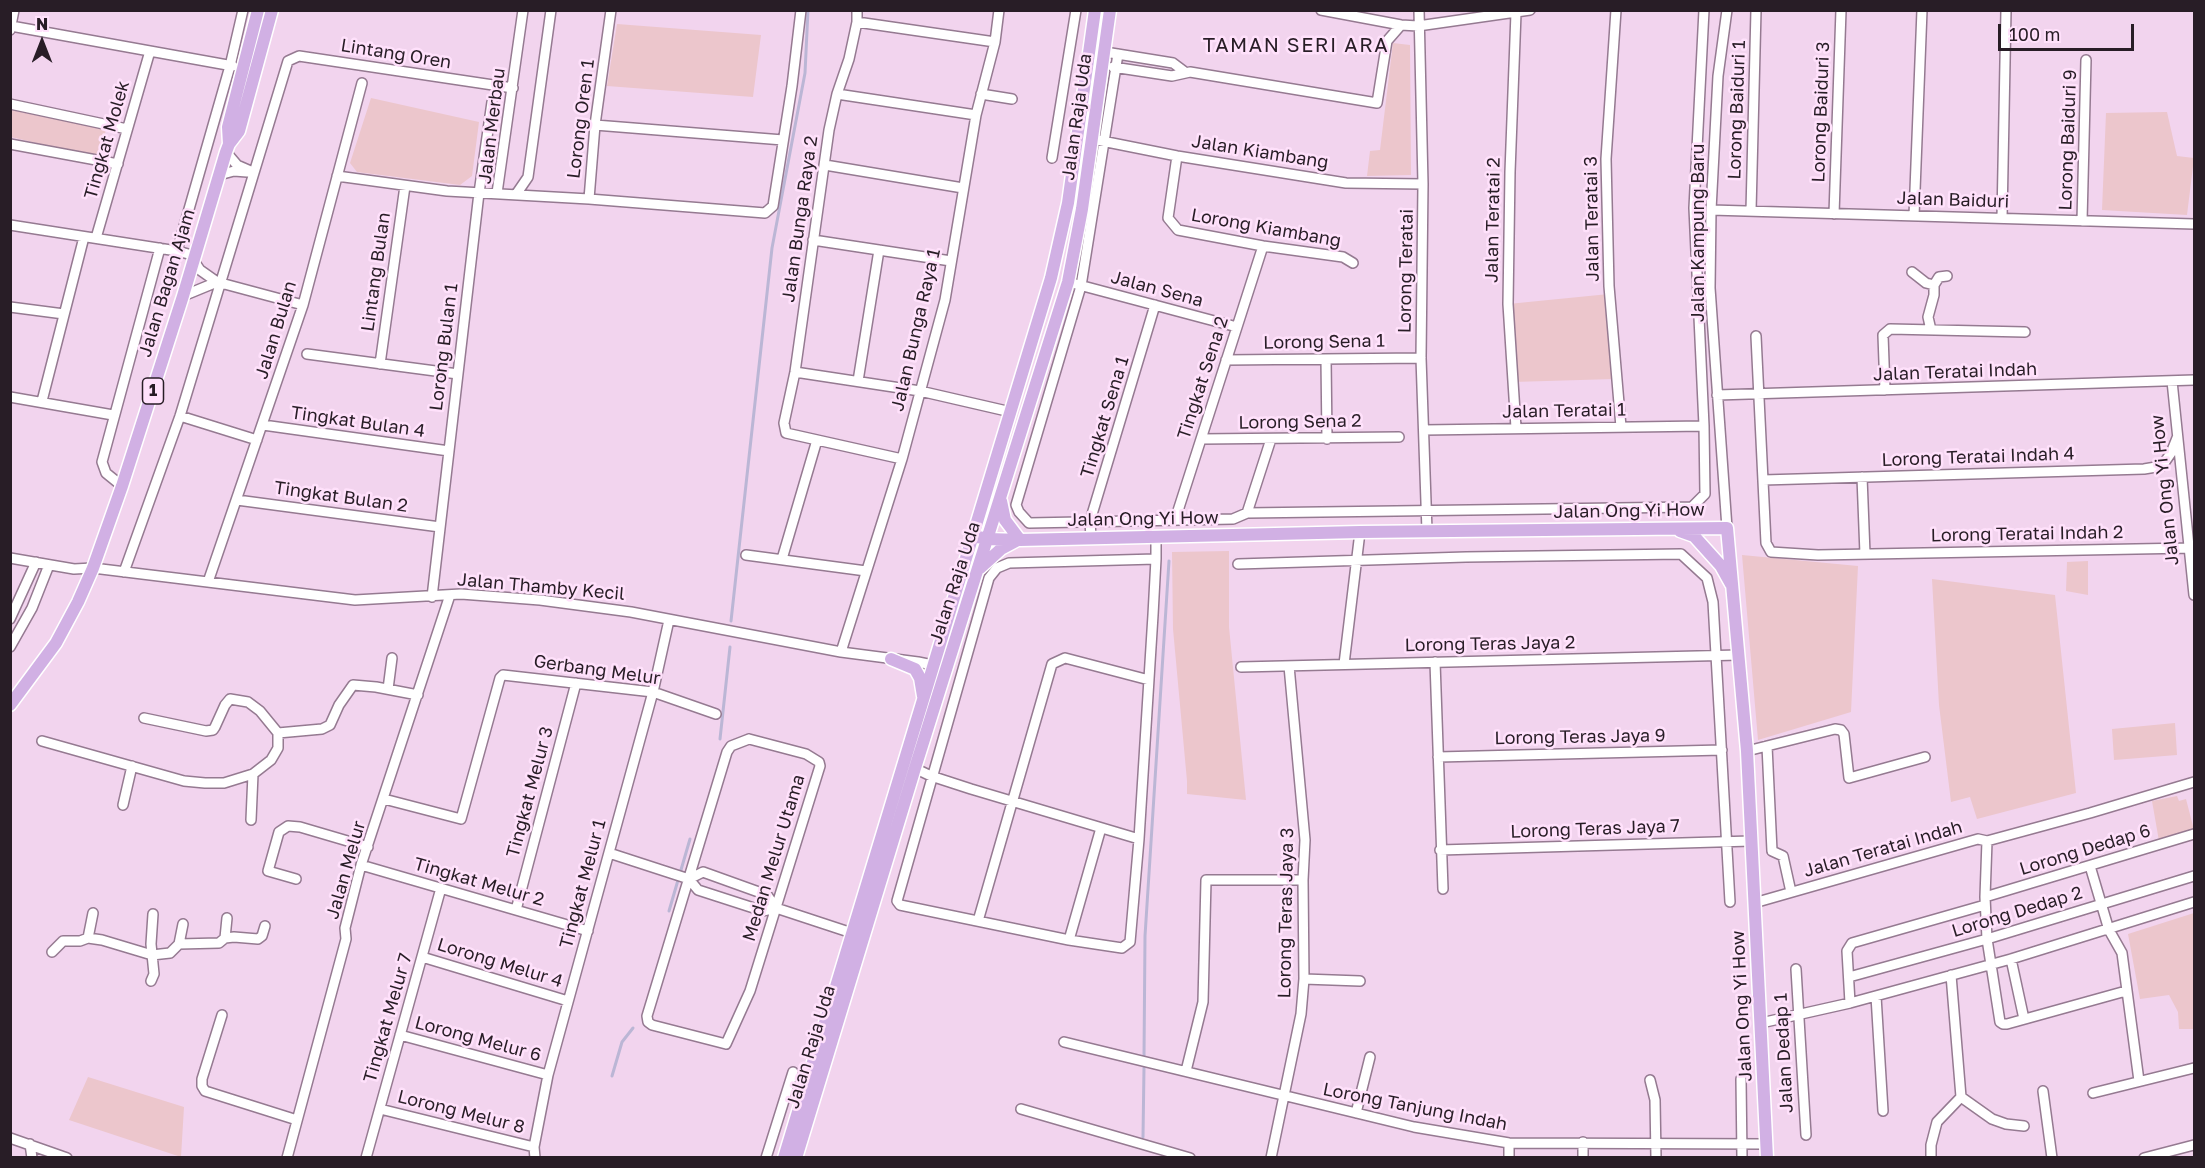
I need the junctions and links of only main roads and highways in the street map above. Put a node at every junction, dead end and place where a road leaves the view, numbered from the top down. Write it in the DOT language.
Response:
graph roads {
  1 [pos="258,10"];
  2 [pos="272,10"];
  3 [pos="1095,10"];
  4 [pos="1110,10"];
  5 [pos="227,148"];
  6 [pos="1067,207"];
  7 [pos="1082,209"];
  8 [pos="1001,499"];
  9 [pos="1674,529"];
  10 [pos="973,536"];
  11 [pos="988,539"];
  12 [pos="1020,540"];
  13 [pos="977,570"];
  14 [pos="1733,588"];
  15 [pos="891,659"];
  16 [pos="941,666"];
  17 [pos="923,703"];
  18 [pos="10,705"];
  19 [pos="909,765"];
  20 [pos="784,1158"];
  21 [pos="796,1158"];
  22 [pos="1767,1158"];
  1 -- 5 [label="main road, Jalan Bagan Ajam / 1"];
  2 -- 5 [label="main road, Jalan Bagan Ajam / 1"];
  3 -- 6 [label="main road, Jalan Raja Uda"];
  4 -- 7 [label="main road, Jalan Raja Uda"];
  5 -- 18 [label="main road, Jalan Bagan Ajam / 1"];
  6 -- 7 [label="main road"];
  6 -- 10 [label="main road, Jalan Raja Uda"];
  7 -- 8 [label="main road, Jalan Raja Uda"];
  8 -- 11 [label="main road, Jalan Raja Uda"];
  8 -- 12 [label="main road"];
  9 -- 12 [label="main road, Jalan Ong Yi How"];
  9 -- 14 [label="main road"];
  9 -- 14 [label="main road, Jalan Ong Yi How"];
  10 -- 11 [label="main road, Jalan Ong Yi How"];
  10 -- 16 [label="main road, Jalan Raja Uda"];
  11 -- 12 [label="main road, Jalan Ong Yi How"];
  11 -- 13 [label="main road, Jalan Raja Uda"];
  12 -- 13 [label="main road"];
  13 -- 16 [label="main road, Jalan Raja Uda"];
  14 -- 22 [label="main road, Jalan Ong Yi How"];
  15 -- 17 [label="main road"];
  16 -- 17 [label="main road, Jalan Raja Uda"];
  16 -- 19 [label="main road, Jalan Raja Uda"];
  17 -- 19 [label="main road, Jalan Raja Uda"];
  19 -- 20 [label="main road, Jalan Raja Uda"];
  19 -- 21 [label="main road, Jalan Raja Uda"];
}
